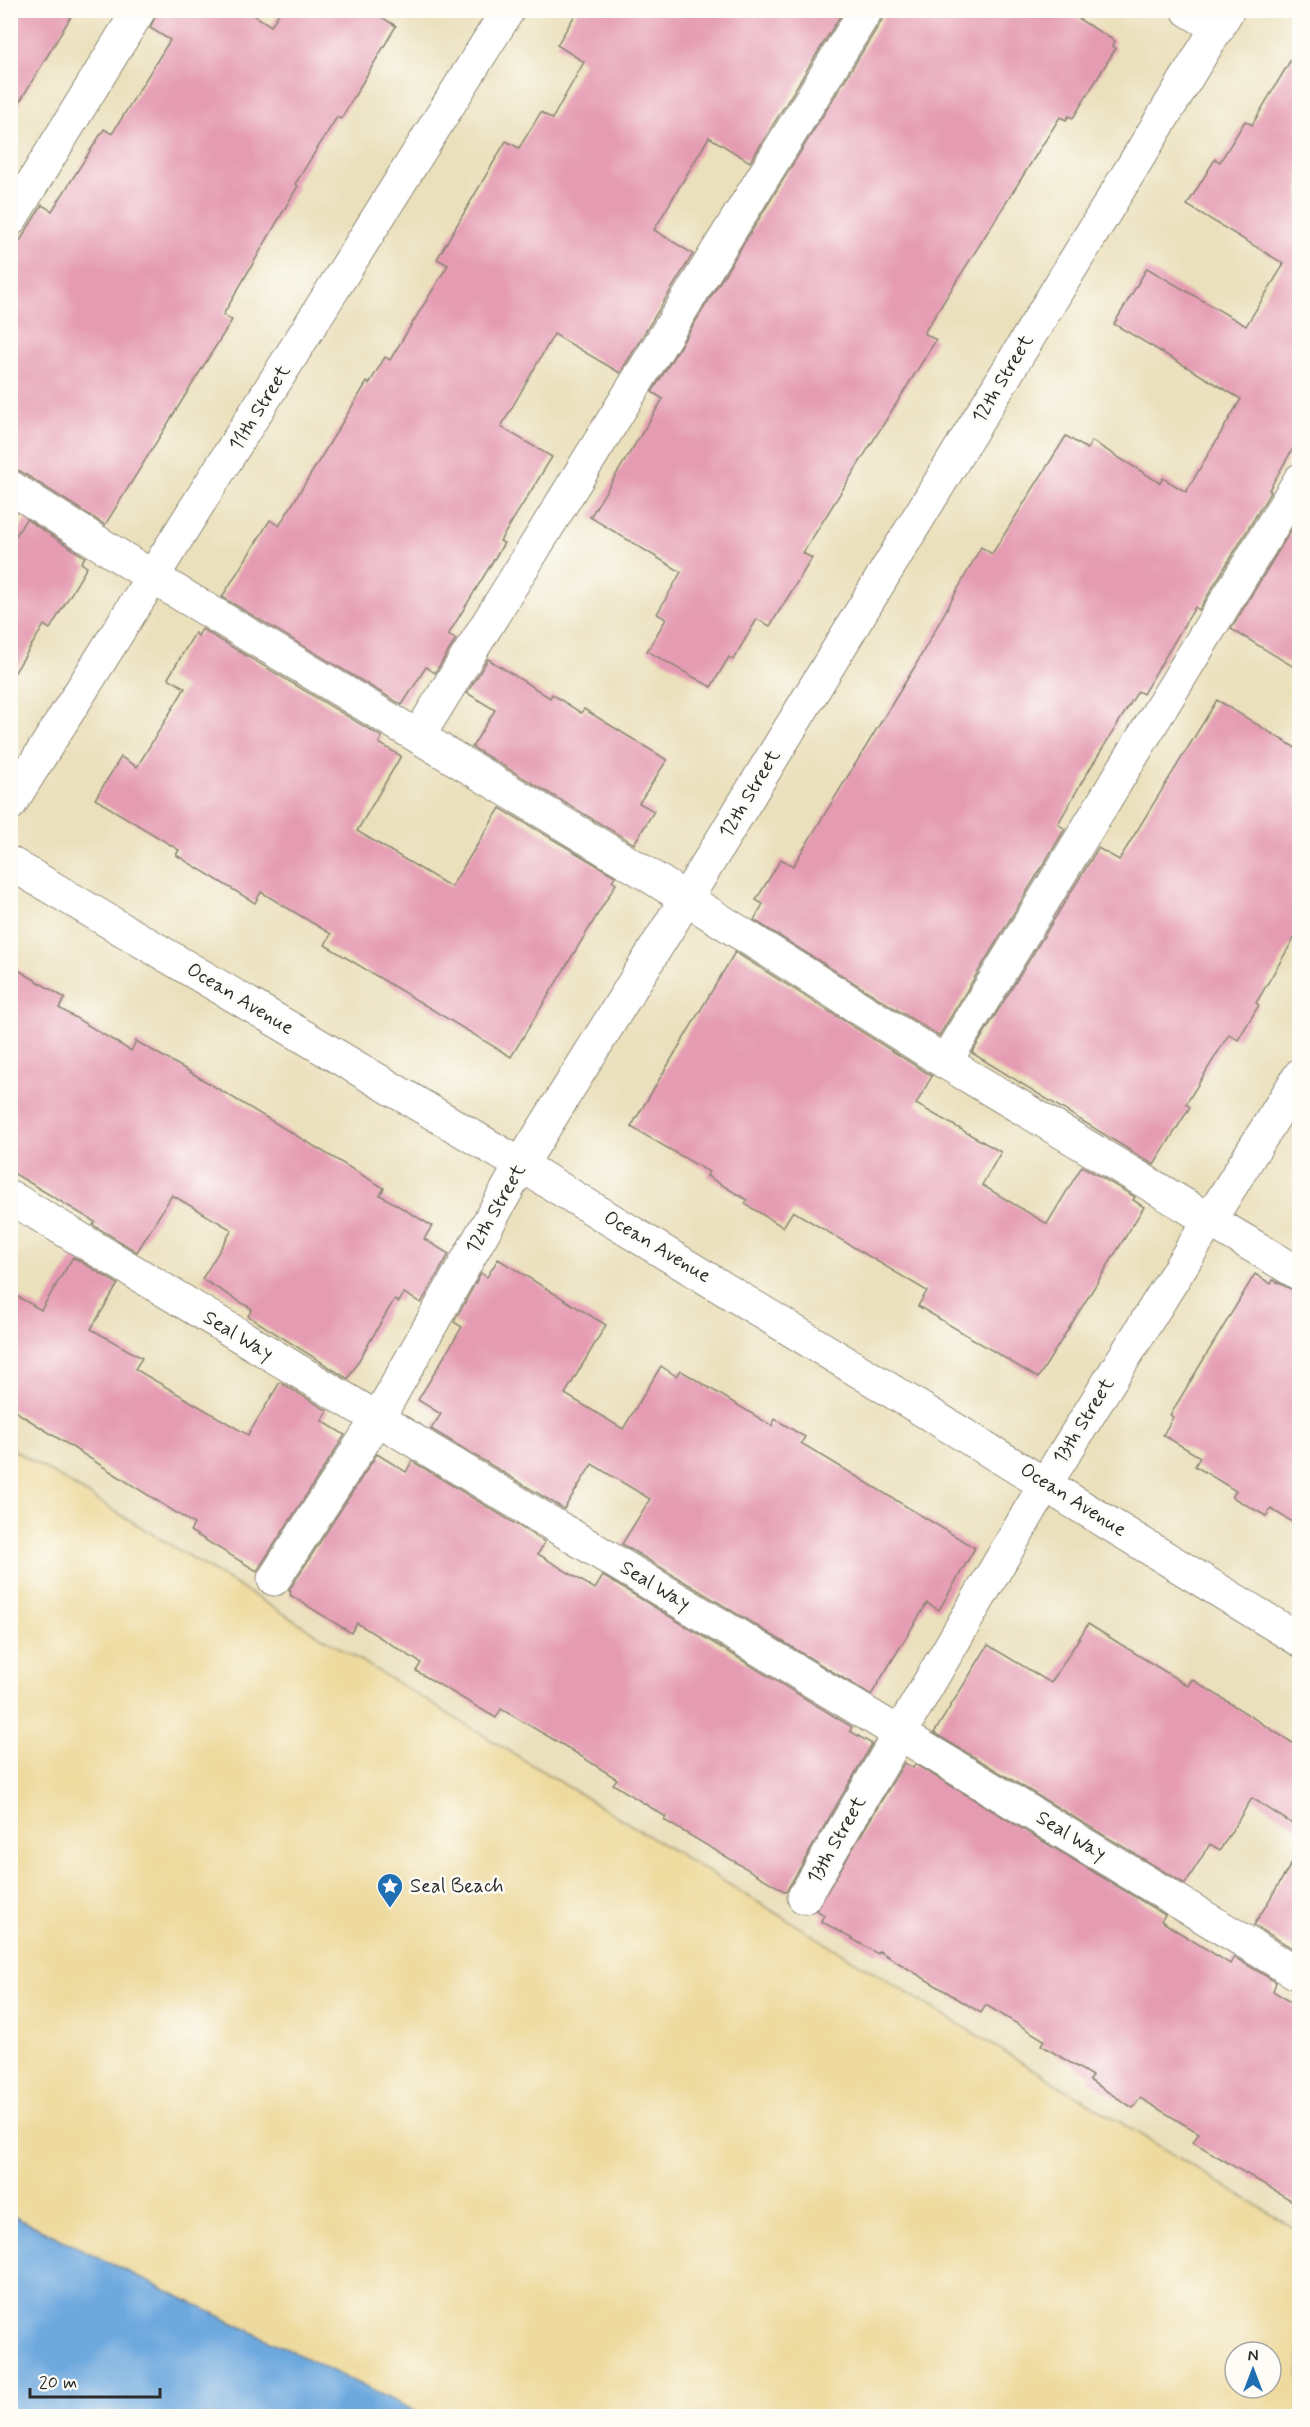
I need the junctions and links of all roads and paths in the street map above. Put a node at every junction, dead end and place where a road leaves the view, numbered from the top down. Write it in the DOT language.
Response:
graph roads {
  1 [pos="139,10"];
  2 [pos="508,10"];
  3 [pos="866,10"];
  4 [pos="1188,10"];
  5 [pos="1223,19"];
  6 [pos="10,220"];
  7 [pos="1299,480"];
  8 [pos="10,487"];
  9 [pos="154,578"];
  10 [pos="419,735"];
  11 [pos="10,804"];
  12 [pos="10,863"];
  13 [pos="686,899"];
  14 [pos="945,1062"];
  15 [pos="1299,1075"];
  16 [pos="521,1165"];
  17 [pos="10,1197"];
  18 [pos="1211,1220"];
  19 [pos="1299,1274"];
  20 [pos="377,1420"];
  21 [pos="1046,1483"];
  22 [pos="274,1579"];
  23 [pos="1299,1640"];
  24 [pos="900,1732"];
  25 [pos="804,1897"];
  26 [pos="1299,1975"];
  1 -- 6 [label="street"];
  2 -- 9 [label="street, 11th Street"];
  3 -- 10 [label="street"];
  4 -- 5 [label="street"];
  5 -- 13 [label="street, 12th Street"];
  7 -- 14 [label="street"];
  8 -- 9 [label="street"];
  9 -- 10 [label="street"];
  9 -- 11 [label="street, 11th Street"];
  10 -- 13 [label="street"];
  12 -- 16 [label="street, Ocean Avenue"];
  13 -- 14 [label="street"];
  13 -- 16 [label="street, 12th Street"];
  14 -- 18 [label="street"];
  15 -- 18 [label="street, 13th Street"];
  16 -- 20 [label="street, 12th Street"];
  16 -- 21 [label="street, Ocean Avenue"];
  17 -- 20 [label="street, Seal Way"];
  18 -- 19 [label="street"];
  18 -- 21 [label="street, 13th Street"];
  20 -- 22 [label="street, 12th Street"];
  20 -- 24 [label="street, Seal Way"];
  21 -- 23 [label="street, Ocean Avenue"];
  21 -- 24 [label="street, 13th Street"];
  24 -- 25 [label="street, 13th Street"];
  24 -- 26 [label="street, Seal Way"];
}
